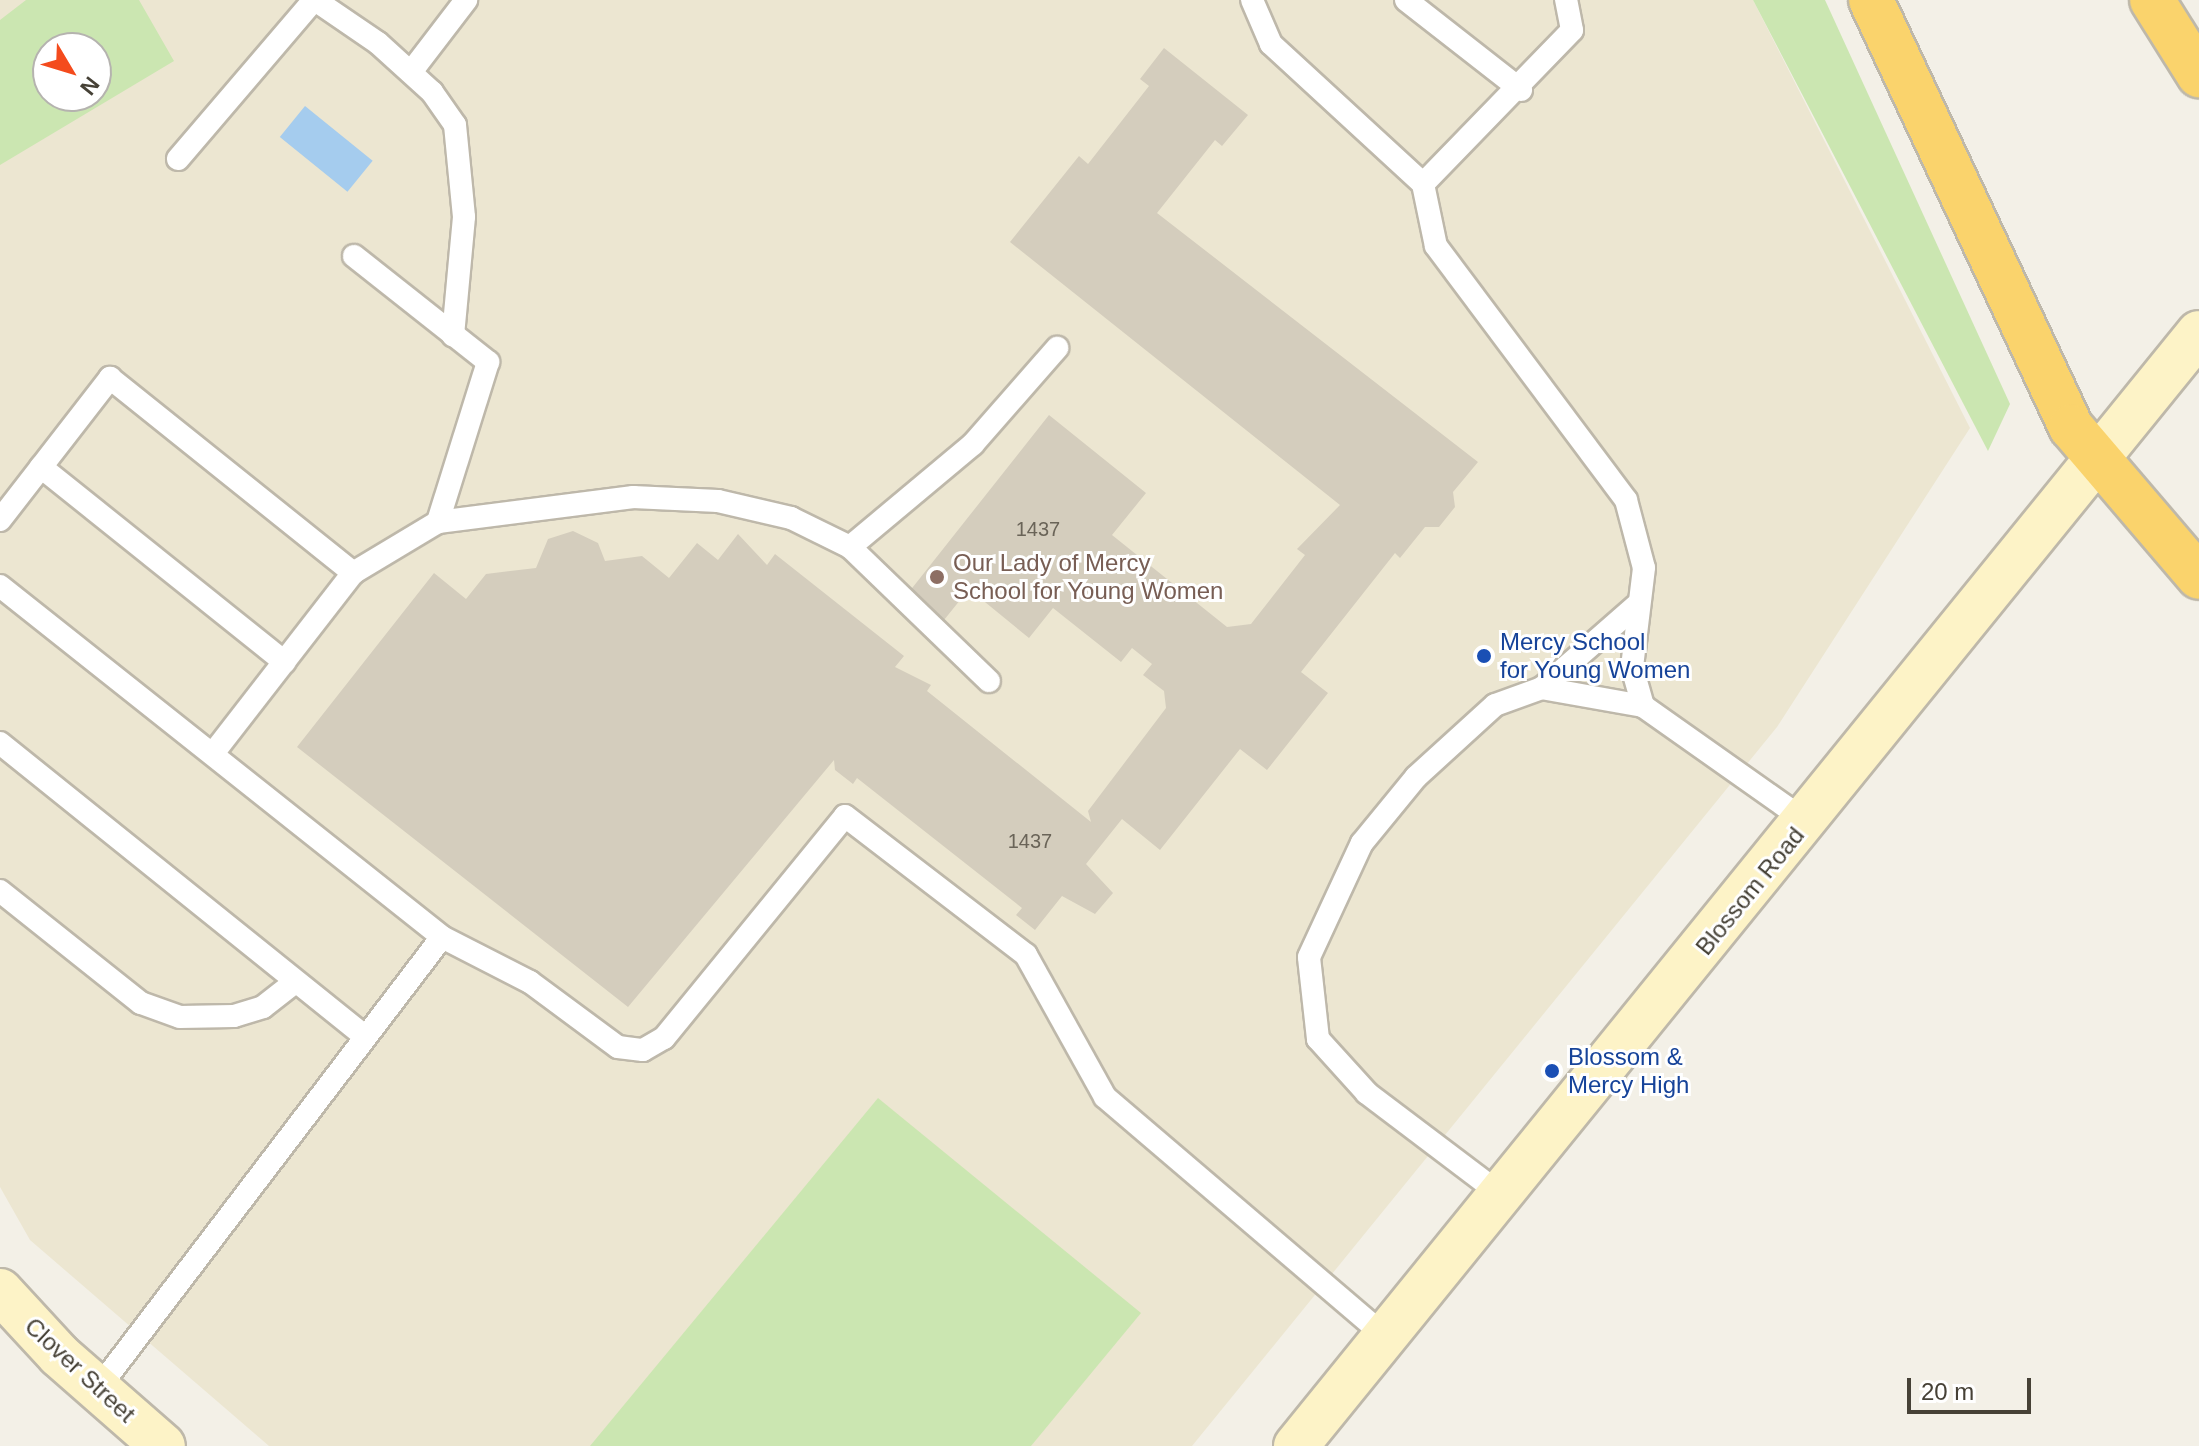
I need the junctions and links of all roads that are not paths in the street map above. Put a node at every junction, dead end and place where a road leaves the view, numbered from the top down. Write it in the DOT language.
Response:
graph roads {
  1 [pos="315,0"];
  2 [pos="466,0"];
  3 [pos="1252,0"];
  4 [pos="1406,0"];
  5 [pos="1566,0"];
  6 [pos="1871,0"];
  7 [pos="2152,0"];
  8 [pos="2194,68"];
  9 [pos="411,72"];
  10 [pos="1521,90"];
  11 [pos="178,159"];
  12 [pos="1423,184"];
  13 [pos="354,256"];
  14 [pos="2199,333"];
  15 [pos="453,335"];
  16 [pos="1057,348"];
  17 [pos="2095,461"];
  18 [pos="41,467"];
  19 [pos="0,520"];
  20 [pos="438,522"];
  21 [pos="850,547"];
  22 [pos="353,573"];
  23 [pos="2199,577"];
  24 [pos="0,586"];
  25 [pos="1638,604"];
  26 [pos="284,662"];
  27 [pos="989,681"];
  28 [pos="1542,688"];
  29 [pos="1643,706"];
  30 [pos="0,743"];
  31 [pos="214,752"];
  32 [pos="1806,821"];
  33 [pos="0,891"];
  34 [pos="442,937"];
  35 [pos="294,983"];
  36 [pos="366,1037"];
  37 [pos="1503,1196"];
  38 [pos="0,1291"];
  39 [pos="1386,1337"];
  40 [pos="97,1390"];
  41 [pos="163,1446"];
  42 [pos="1296,1446"];
  1 -- 9 [label="lane"];
  1 -- 11 [label="lane"];
  2 -- 9 [label="lane"];
  3 -- 12 [label="lane"];
  4 -- 10 [label="lane"];
  5 -- 10 [label="lane"];
  6 -- 17 [label="highway"];
  7 -- 8 [label="highway"];
  9 -- 15 [label="lane"];
  10 -- 12 [label="lane"];
  12 -- 25 [label="lane"];
  13 -- 15 [label="lane"];
  14 -- 17 [label="street, Blossom Road"];
  15 -- 20 [label="lane"];
  16 -- 21 [label="lane"];
  17 -- 23 [label="highway"];
  17 -- 32 [label="street, Blossom Road"];
  18 -- 19 [label="lane"];
  18 -- 22 [label="lane"];
  18 -- 26 [label="lane"];
  20 -- 21 [label="lane"];
  20 -- 22 [label="lane"];
  21 -- 27 [label="lane"];
  22 -- 26 [label="lane"];
  24 -- 31 [label="lane"];
  25 -- 28 [label="lane"];
  25 -- 29 [label="lane"];
  26 -- 31 [label="lane"];
  28 -- 29 [label="lane"];
  28 -- 37 [label="lane"];
  29 -- 32 [label="lane"];
  30 -- 35 [label="lane"];
  31 -- 34 [label="lane"];
  32 -- 37 [label="street, Blossom Road"];
  33 -- 35 [label="lane"];
  34 -- 36 [label="lane"];
  34 -- 39 [label="lane"];
  35 -- 36 [label="lane"];
  36 -- 40 [label="lane"];
  37 -- 39 [label="street, Blossom Road"];
  38 -- 40 [label="street, Clover Street"];
  39 -- 42 [label="street, Blossom Road"];
  40 -- 41 [label="street, Clover Street"];
}
